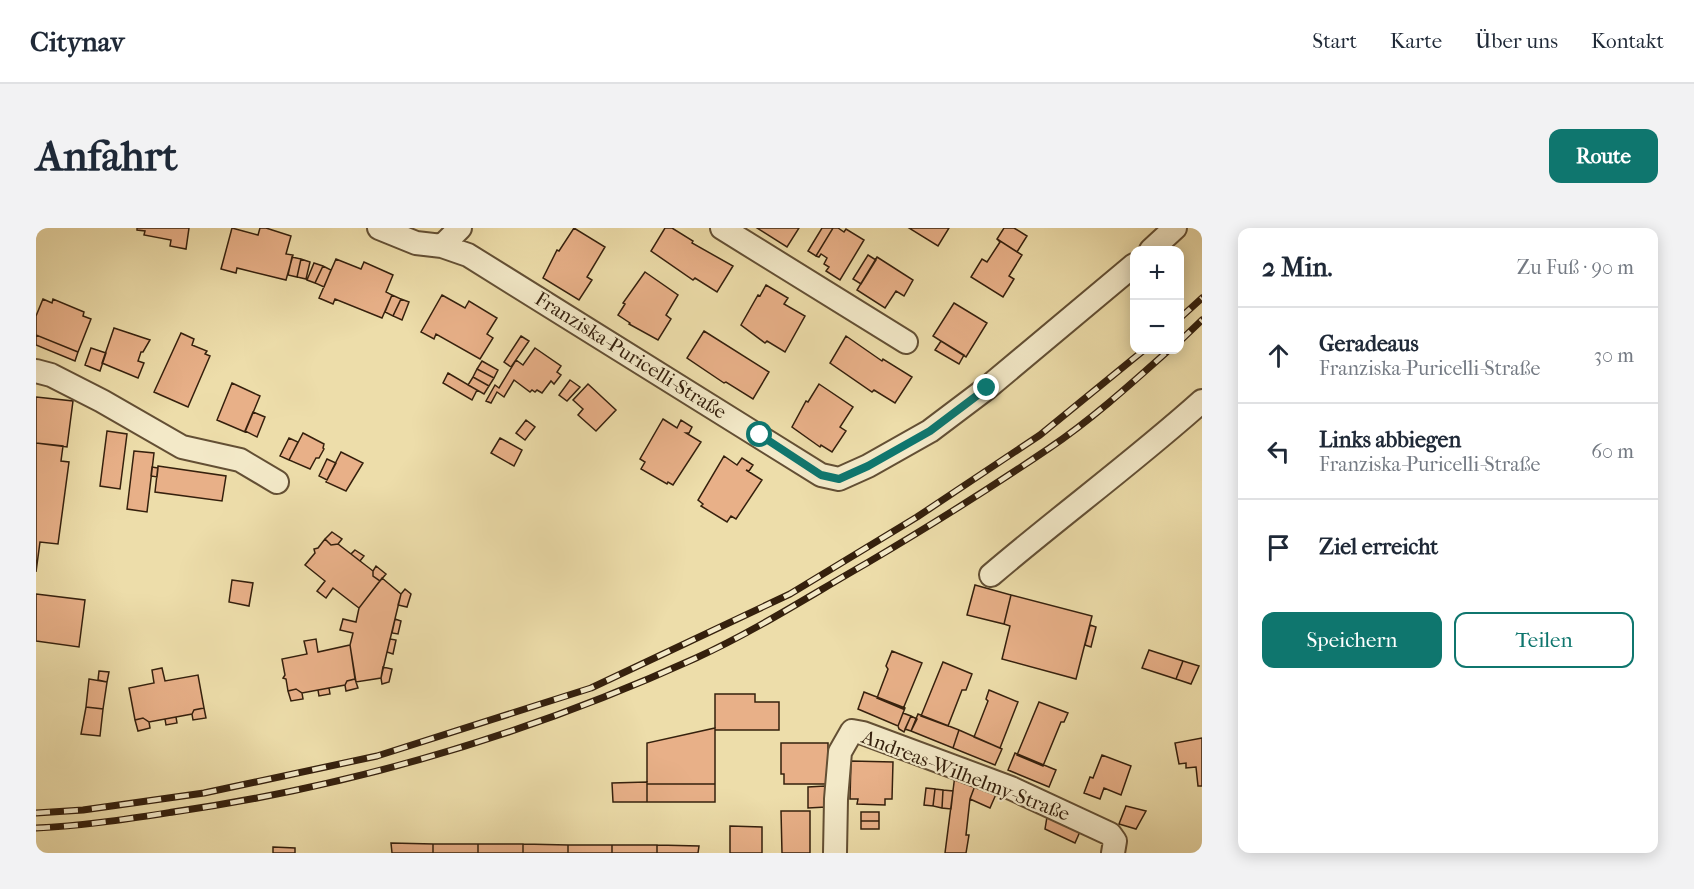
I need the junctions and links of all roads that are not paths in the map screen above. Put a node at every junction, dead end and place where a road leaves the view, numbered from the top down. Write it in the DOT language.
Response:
graph roads {
  1 [pos="379,228"];
  2 [pos="460,228"];
  3 [pos="722,228"];
  4 [pos="1174,228"];
  5 [pos="442,246"];
  6 [pos="1155,246"];
  7 [pos="1130,268"];
  8 [pos="906,342"];
  9 [pos="36,371"];
  10 [pos="1202,401"];
  11 [pos="277,482"];
  12 [pos="991,575"];
  13 [pos="835,853"];
  14 [pos="1113,853"];
  1 -- 5 [label="street, Franziska-Puricelli-Straße"];
  2 -- 5 [label="street"];
  3 -- 8 [label="street"];
  4 -- 6 [label="street"];
  5 -- 7 [label="street, Franziska-Puricelli-Straße"];
  9 -- 11 [label="street"];
  10 -- 12 [label="street"];
  13 -- 14 [label="street, Andreas-Wilhelmy-Straße"];
}
